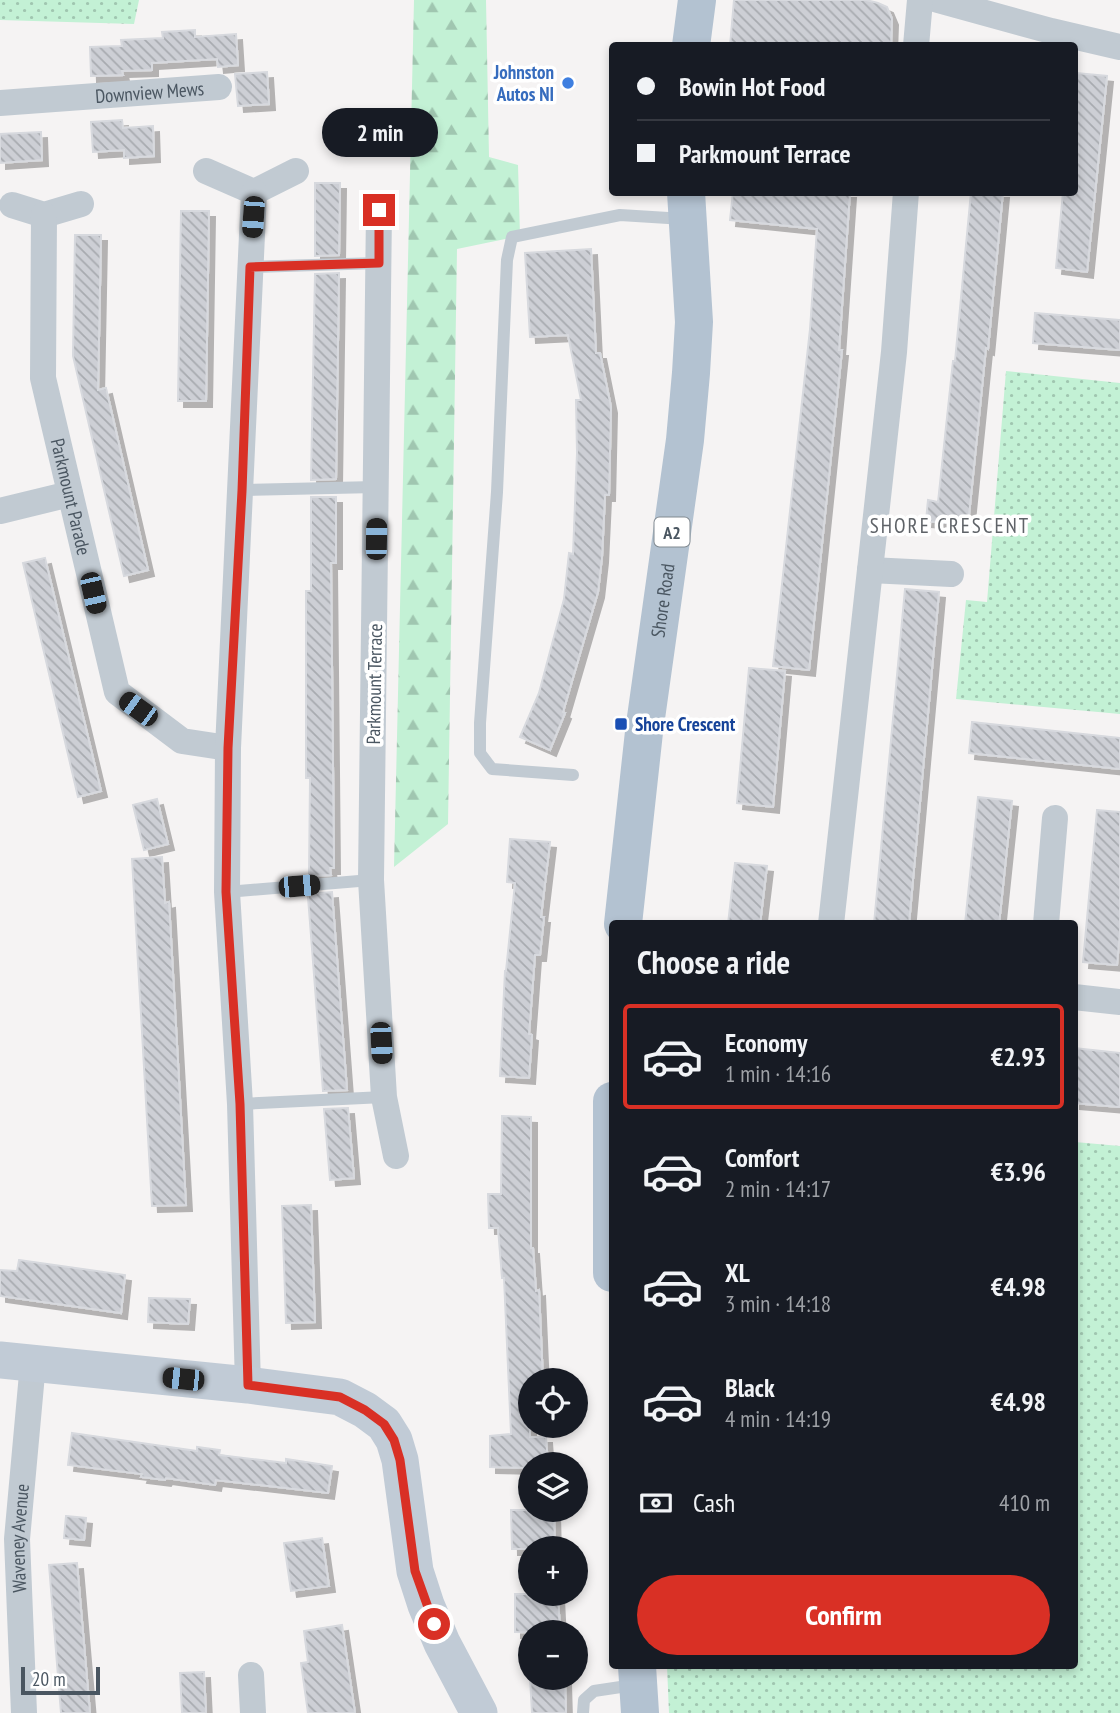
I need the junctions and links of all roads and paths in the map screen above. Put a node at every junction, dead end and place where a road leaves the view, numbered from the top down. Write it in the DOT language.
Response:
graph roads {
  1 [pos="697,0"];
  2 [pos="920,0"];
  3 [pos="938,0"];
  4 [pos="692,42"];
  5 [pos="916,42"];
  6 [pos="1120,47"];
  7 [pos="219,88"];
  8 [pos="0,103"];
  9 [pos="206,171"];
  10 [pos="296,171"];
  11 [pos="254,192"];
  12 [pos="906,196"];
  13 [pos="81,204"];
  14 [pos="12,205"];
  15 [pos="687,206"];
  16 [pos="379,210"];
  17 [pos="44,215"];
  18 [pos="379,263"];
  19 [pos="250,267"];
  20 [pos="376,486"];
  21 [pos="242,491"];
  22 [pos="70,495"];
  23 [pos="0,512"];
  24 [pos="870,570"];
  25 [pos="951,575"];
  26 [pos="228,748"];
  27 [pos="573,775"];
  28 [pos="1055,818"];
  29 [pos="371,880"];
  30 [pos="226,892"];
  31 [pos="623,920"];
  32 [pos="831,920"];
  33 [pos="1046,920"];
  34 [pos="1078,997"];
  35 [pos="1120,1002"];
  36 [pos="384,1097"];
  37 [pos="240,1104"];
  38 [pos="396,1156"];
  39 [pos="16,1362"];
  40 [pos="248,1385"];
  41 [pos="251,1675"];
  42 [pos="638,1688"];
  43 [pos="24,1713"];
  44 [pos="253,1713"];
  45 [pos="478,1713"];
  46 [pos="583,1713"];
  1 -- 4 [label="main road"];
  2 -- 5 [label="street"];
  3 -- 6 [label="street"];
  7 -- 8 [label="street, Downview Mews"];
  9 -- 11 [label="street"];
  10 -- 11 [label="street"];
  11 -- 19 [label="street"];
  12 -- 24 [label="street"];
  13 -- 17 [label="street"];
  14 -- 17 [label="street"];
  15 -- 27 [label="lane"];
  15 -- 31 [label="main road, Shore Road / A2"];
  16 -- 18 [label="street, Parkmount Terrace"];
  17 -- 22 [label="street, Parkmount Parade"];
  18 -- 19 [label="lane"];
  18 -- 20 [label="street, Parkmount Terrace"];
  19 -- 21 [label="street"];
  20 -- 21 [label="lane"];
  20 -- 29 [label="street, Parkmount Terrace"];
  21 -- 26 [label="street"];
  22 -- 23 [label="street"];
  22 -- 26 [label="street, Parkmount Parade"];
  24 -- 25 [label="street"];
  24 -- 32 [label="street"];
  26 -- 30 [label="street"];
  28 -- 33 [label="street"];
  29 -- 30 [label="lane"];
  29 -- 36 [label="street, Parkmount Terrace"];
  30 -- 37 [label="street"];
  34 -- 35 [label="street"];
  36 -- 37 [label="lane"];
  36 -- 38 [label="street, Parkmount Terrace"];
  37 -- 40 [label="street"];
  39 -- 40 [label="street"];
  39 -- 43 [label="street, Waveney Avenue"];
  40 -- 45 [label="street"];
  41 -- 44 [label="street"];
  42 -- 46 [label="lane"];
}
